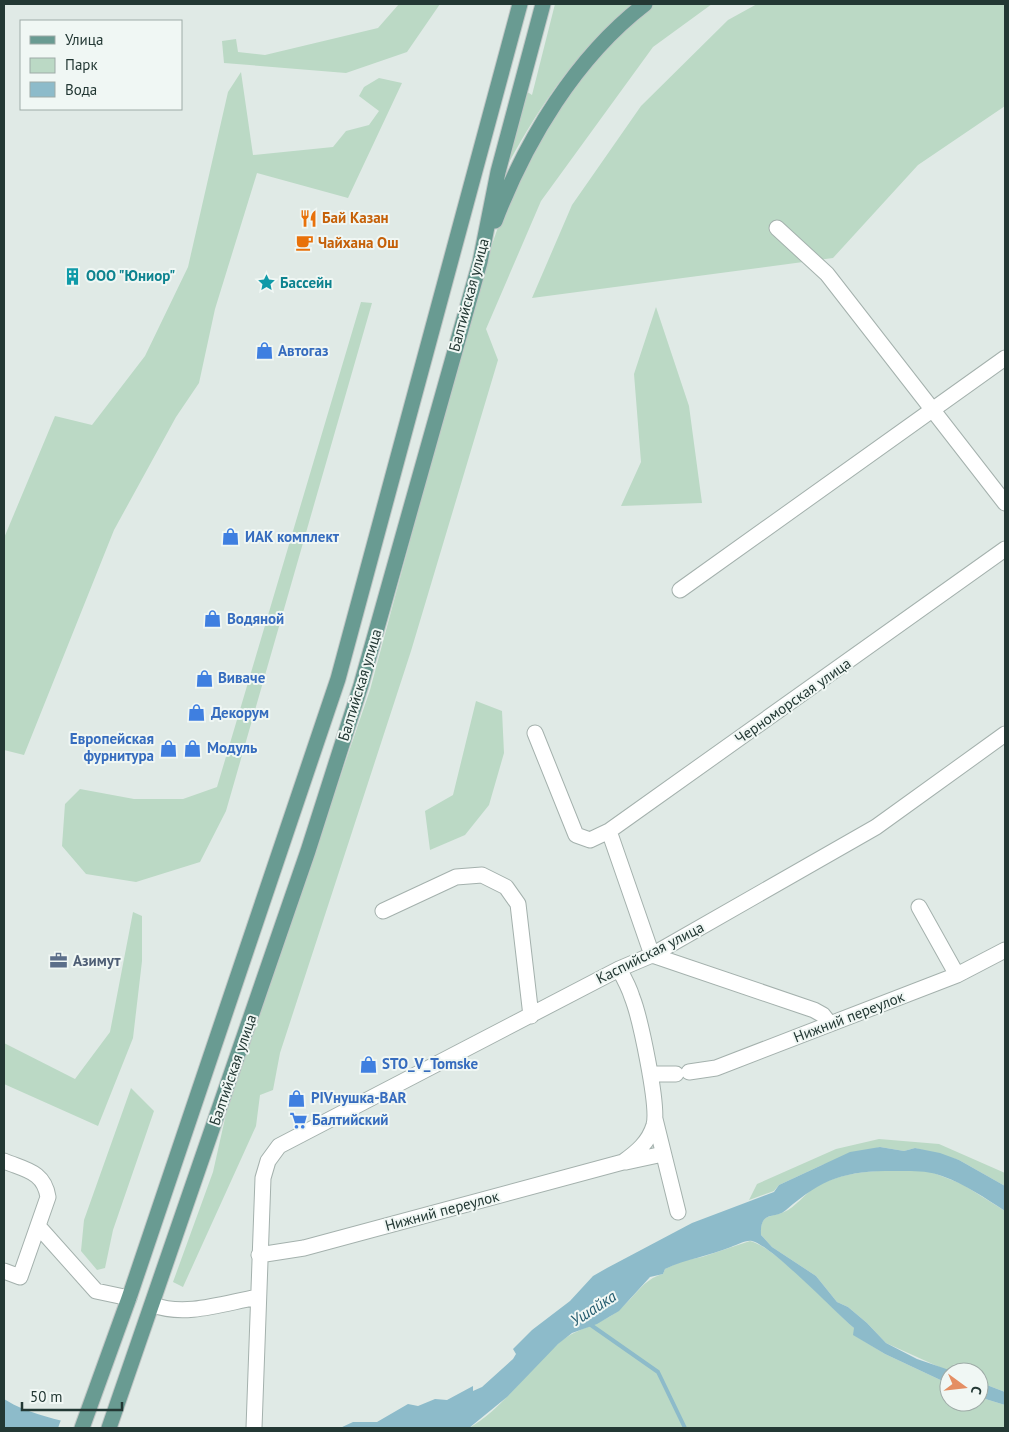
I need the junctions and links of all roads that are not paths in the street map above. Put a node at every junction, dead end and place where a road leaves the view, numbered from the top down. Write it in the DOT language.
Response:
graph roads {
  1 [pos="520,4"];
  2 [pos="543,4"];
  3 [pos="645,4"];
  4 [pos="777,228"];
  5 [pos="480,262"];
  6 [pos="1005,358"];
  7 [pos="934,409"];
  8 [pos="1005,503"];
  9 [pos="1005,549"];
  10 [pos="680,590"];
  11 [pos="535,733"];
  12 [pos="1005,734"];
  13 [pos="609,831"];
  14 [pos="919,907"];
  15 [pos="383,912"];
  16 [pos="1005,950"];
  17 [pos="652,955"];
  18 [pos="619,969"];
  19 [pos="957,975"];
  20 [pos="531,1016"];
  21 [pos="830,1024"];
  22 [pos="650,1074"];
  23 [pos="655,1117"];
  24 [pos="664,1154"];
  25 [pos="4,1161"];
  26 [pos="623,1162"];
  27 [pos="678,1212"];
  28 [pos="38,1226"];
  29 [pos="260,1255"];
  30 [pos="4,1271"];
  31 [pos="258,1297"];
  32 [pos="129,1298"];
  33 [pos="153,1305"];
  34 [pos="82,1428"];
  35 [pos="109,1428"];
  36 [pos="254,1428"];
  1 -- 32 [label="main road, Балтийская улица"];
  2 -- 5 [label="main road, Балтийская улица"];
  3 -- 5 [label="main road"];
  4 -- 7 [label="street"];
  5 -- 33 [label="main road, Балтийская улица"];
  6 -- 7 [label="street"];
  7 -- 8 [label="street"];
  7 -- 10 [label="street"];
  9 -- 13 [label="street, Черноморская улица"];
  11 -- 13 [label="street, Черноморская улица"];
  12 -- 17 [label="street, Каспийская улица"];
  13 -- 17 [label="street"];
  14 -- 19 [label="street"];
  15 -- 20 [label="street"];
  16 -- 19 [label="street, Нижний переулок"];
  17 -- 18 [label="street, Каспийская улица"];
  17 -- 21 [label="street"];
  18 -- 20 [label="street, Каспийская улица"];
  18 -- 22 [label="street"];
  19 -- 21 [label="street, Нижний переулок"];
  20 -- 29 [label="street, Каспийская улица"];
  21 -- 22 [label="street, Нижний переулок"];
  22 -- 23 [label="street, Нижний переулок"];
  23 -- 24 [label="street, Нижний переулок"];
  23 -- 26 [label="street, Нижний переулок"];
  24 -- 26 [label="street, Нижний переулок"];
  24 -- 27 [label="street, Нижний переулок"];
  25 -- 28 [label="street"];
  26 -- 29 [label="street, Нижний переулок"];
  28 -- 30 [label="street"];
  28 -- 32 [label="street"];
  29 -- 31 [label="street"];
  31 -- 33 [label="street"];
  31 -- 36 [label="street"];
  32 -- 34 [label="main road, Балтийская улица"];
  33 -- 35 [label="main road, Балтийская улица"];
}
